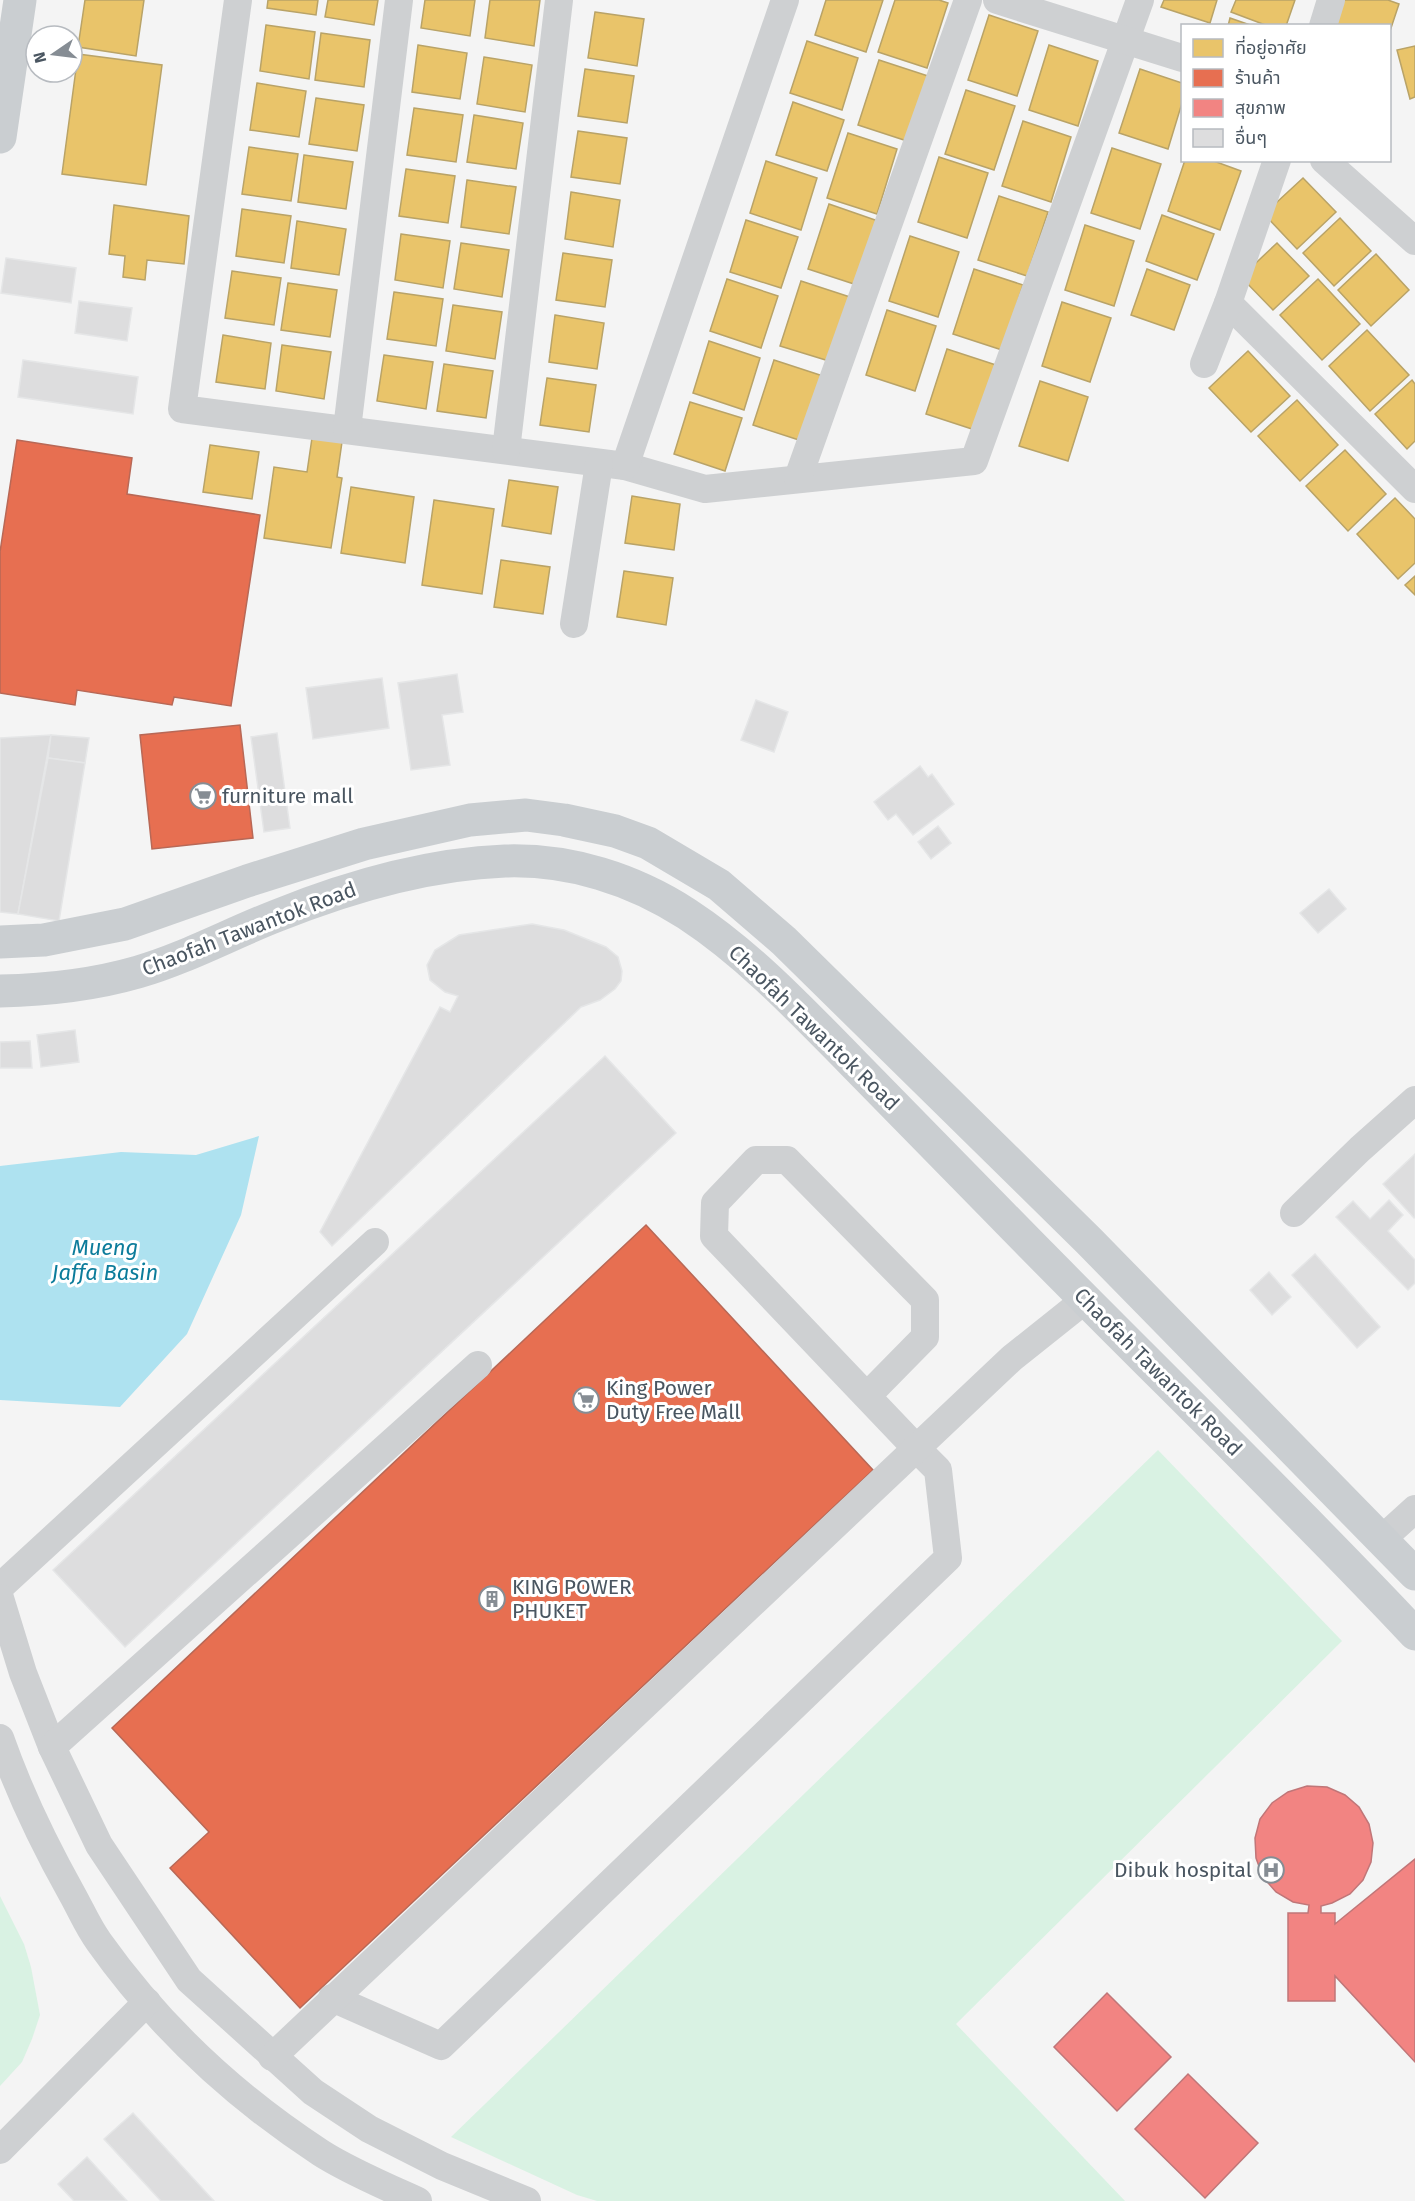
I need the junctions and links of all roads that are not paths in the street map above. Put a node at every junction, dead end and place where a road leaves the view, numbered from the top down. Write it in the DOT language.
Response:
graph roads {
  1 [pos="20,0"];
  2 [pos="238,0"];
  3 [pos="399,0"];
  4 [pos="559,0"];
  5 [pos="785,0"];
  6 [pos="968,0"];
  7 [pos="997,0"];
  8 [pos="1140,0"];
  9 [pos="1331,0"];
  10 [pos="1324,24"];
  11 [pos="1127,40"];
  12 [pos="1181,58"];
  13 [pos="0,137"];
  14 [pos="1276,162"];
  15 [pos="1326,162"];
  16 [pos="1415,241"];
  17 [pos="1228,303"];
  18 [pos="1204,364"];
  19 [pos="347,429"];
  20 [pos="507,450"];
  21 [pos="612,465"];
  22 [pos="798,478"];
  23 [pos="1415,489"];
  24 [pos="574,624"];
  25 [pos="0,942"];
  26 [pos="0,991"];
  27 [pos="1415,1100"];
  28 [pos="1293,1213"];
  29 [pos="375,1242"];
  30 [pos="1086,1299"];
  31 [pos="478,1365"];
  32 [pos="867,1396"];
  33 [pos="916,1448"];
  34 [pos="1415,1509"];
  35 [pos="1381,1540"];
  36 [pos="1414,1572"];
  37 [pos="0,1587"];
  38 [pos="0,1598"];
  39 [pos="1415,1634"];
  40 [pos="0,1738"];
  41 [pos="52,1747"];
  42 [pos="332,1998"];
  43 [pos="147,2002"];
  44 [pos="272,2057"];
  45 [pos="0,2150"];
  46 [pos="418,2201"];
  47 [pos="527,2201"];
  1 -- 13 [label="main road"];
  2 -- 19 [label="street"];
  3 -- 19 [label="street"];
  4 -- 20 [label="street"];
  5 -- 21 [label="street"];
  6 -- 22 [label="street"];
  7 -- 11 [label="street"];
  8 -- 11 [label="street"];
  9 -- 10 [label="street"];
  11 -- 12 [label="street"];
  11 -- 22 [label="street"];
  14 -- 17 [label="street"];
  15 -- 16 [label="street"];
  17 -- 18 [label="street"];
  17 -- 23 [label="street"];
  19 -- 20 [label="street"];
  20 -- 21 [label="street"];
  21 -- 22 [label="street"];
  21 -- 24 [label="street"];
  25 -- 35 [label="main road, Chaofah Tawantok Road"];
  26 -- 30 [label="main road, Chaofah Tawantok Road"];
  27 -- 28 [label="street"];
  29 -- 37 [label="street"];
  30 -- 33 [label="street"];
  30 -- 39 [label="main road, Chaofah Tawantok Road"];
  31 -- 41 [label="street"];
  32 -- 32 [label="street"];
  32 -- 33 [label="street"];
  33 -- 42 [label="street"];
  33 -- 42 [label="street"];
  34 -- 35 [label="street"];
  35 -- 36 [label="main road, Chaofah Tawantok Road"];
  38 -- 41 [label="street"];
  40 -- 43 [label="street"];
  41 -- 44 [label="street"];
  42 -- 44 [label="street"];
  43 -- 45 [label="street"];
  43 -- 46 [label="street"];
  44 -- 47 [label="street"];
}
